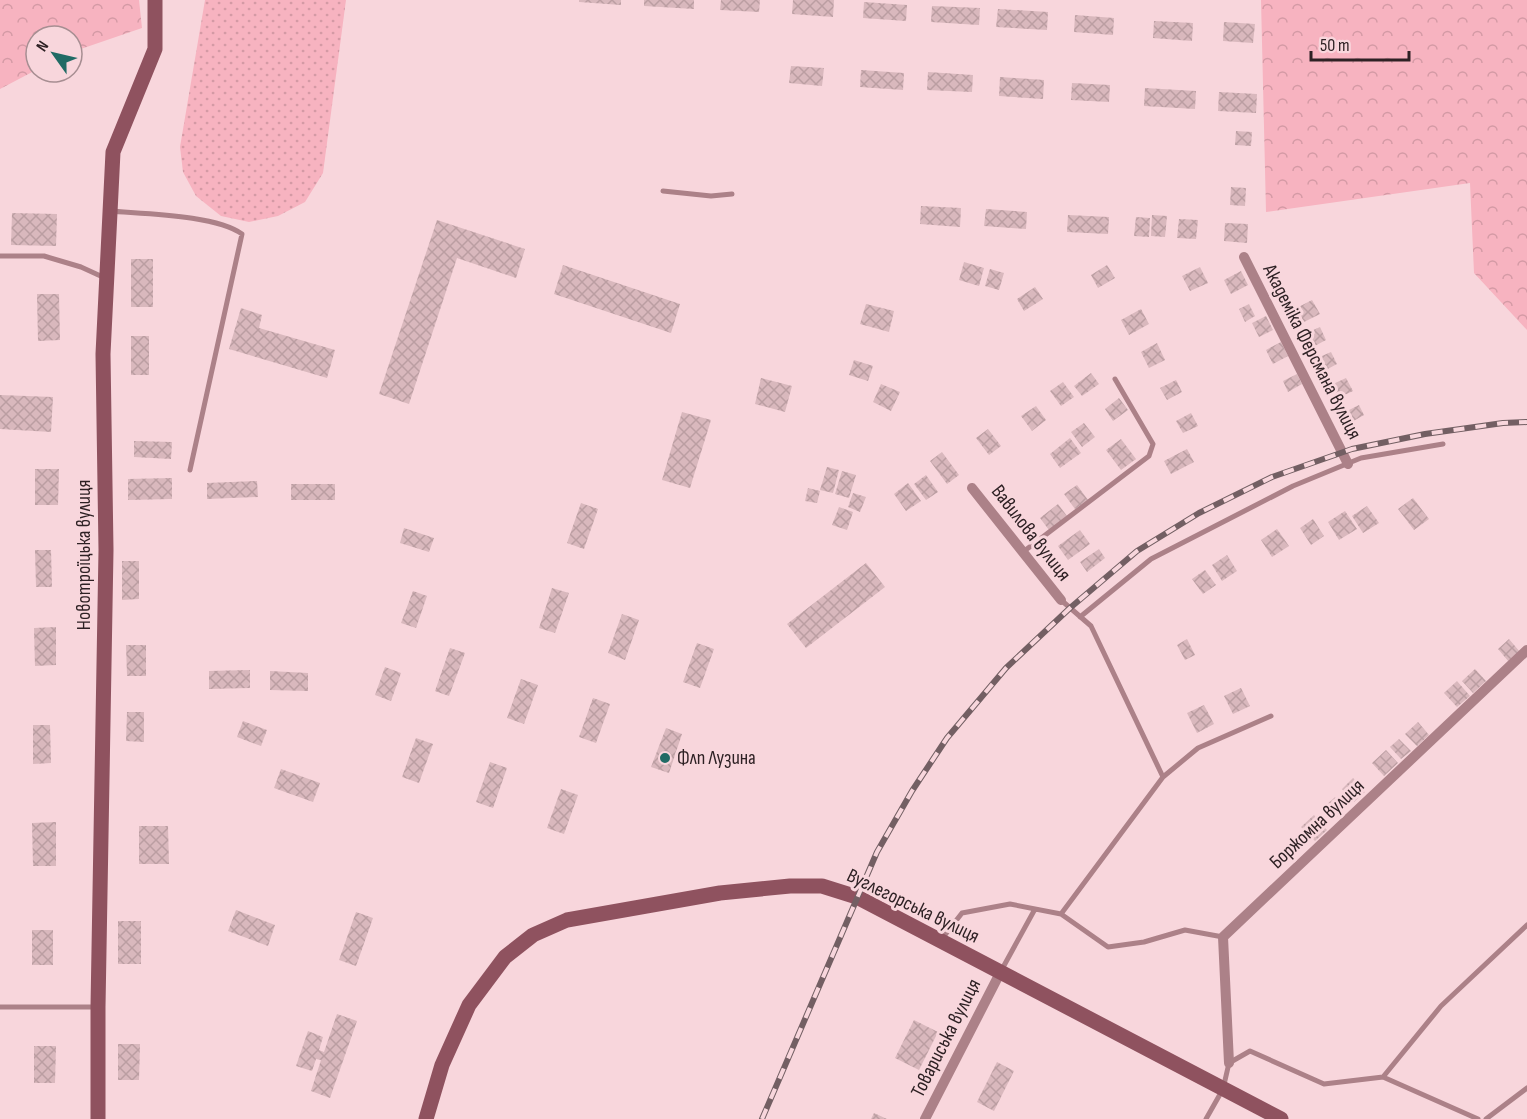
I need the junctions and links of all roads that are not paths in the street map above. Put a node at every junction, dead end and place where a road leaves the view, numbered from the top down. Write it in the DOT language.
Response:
graph roads {
  1 [pos="155,0"];
  2 [pos="663,191"];
  3 [pos="732,194"];
  4 [pos="110,211"];
  5 [pos="0,256"];
  6 [pos="1244,257"];
  7 [pos="106,279"];
  8 [pos="1115,379"];
  9 [pos="1443,444"];
  10 [pos="1348,464"];
  11 [pos="190,470"];
  12 [pos="972,488"];
  13 [pos="1023,552"];
  14 [pos="1061,600"];
  15 [pos="1080,617"];
  16 [pos="1527,650"];
  17 [pos="1271,716"];
  18 [pos="1162,777"];
  19 [pos="1035,909"];
  20 [pos="1061,914"];
  21 [pos="1527,925"];
  22 [pos="1223,937"];
  23 [pos="940,941"];
  24 [pos="1000,973"];
  25 [pos="0,1007"];
  26 [pos="98,1007"];
  27 [pos="1229,1062"];
  28 [pos="1383,1077"];
  29 [pos="1527,1088"];
  30 [pos="1223,1089"];
  31 [pos="98,1119"];
  32 [pos="426,1119"];
  33 [pos="925,1119"];
  34 [pos="1206,1119"];
  35 [pos="1281,1119"];
  36 [pos="1478,1119"];
  37 [pos="1486,1119"];
  1 -- 4 [label="main road, Новотроїцька вулиця"];
  2 -- 3 [label="lane"];
  4 -- 7 [label="main road, Новотроїцька вулиця"];
  4 -- 11 [label="lane"];
  5 -- 7 [label="lane"];
  6 -- 10 [label="street, Академіка Ферсмана вулиця"];
  7 -- 26 [label="main road, Новотроїцька вулиця"];
  8 -- 13 [label="lane"];
  9 -- 10 [label="lane"];
  10 -- 15 [label="lane"];
  12 -- 13 [label="street, Вавилова вулиця"];
  13 -- 14 [label="street, Вавилова вулиця"];
  14 -- 15 [label="lane"];
  15 -- 18 [label="lane"];
  16 -- 22 [label="street, Боржомна вулиця"];
  17 -- 18 [label="lane"];
  18 -- 20 [label="lane"];
  19 -- 20 [label="lane"];
  19 -- 23 [label="lane"];
  19 -- 24 [label="lane"];
  20 -- 22 [label="lane"];
  21 -- 28 [label="lane"];
  22 -- 27 [label="street"];
  23 -- 24 [label="main road, Вуглегорська вулиця"];
  23 -- 32 [label="main road, Вуглегорська вулиця"];
  24 -- 30 [label="main road, Вуглегорська вулиця"];
  24 -- 33 [label="street, Товариська вулиця"];
  25 -- 26 [label="lane"];
  26 -- 31 [label="main road, Новотроїцька вулиця"];
  27 -- 28 [label="lane"];
  27 -- 30 [label="lane"];
  28 -- 36 [label="lane"];
  29 -- 37 [label="lane"];
  30 -- 34 [label="lane"];
  30 -- 35 [label="main road, Вуглегорська вулиця"];
}
